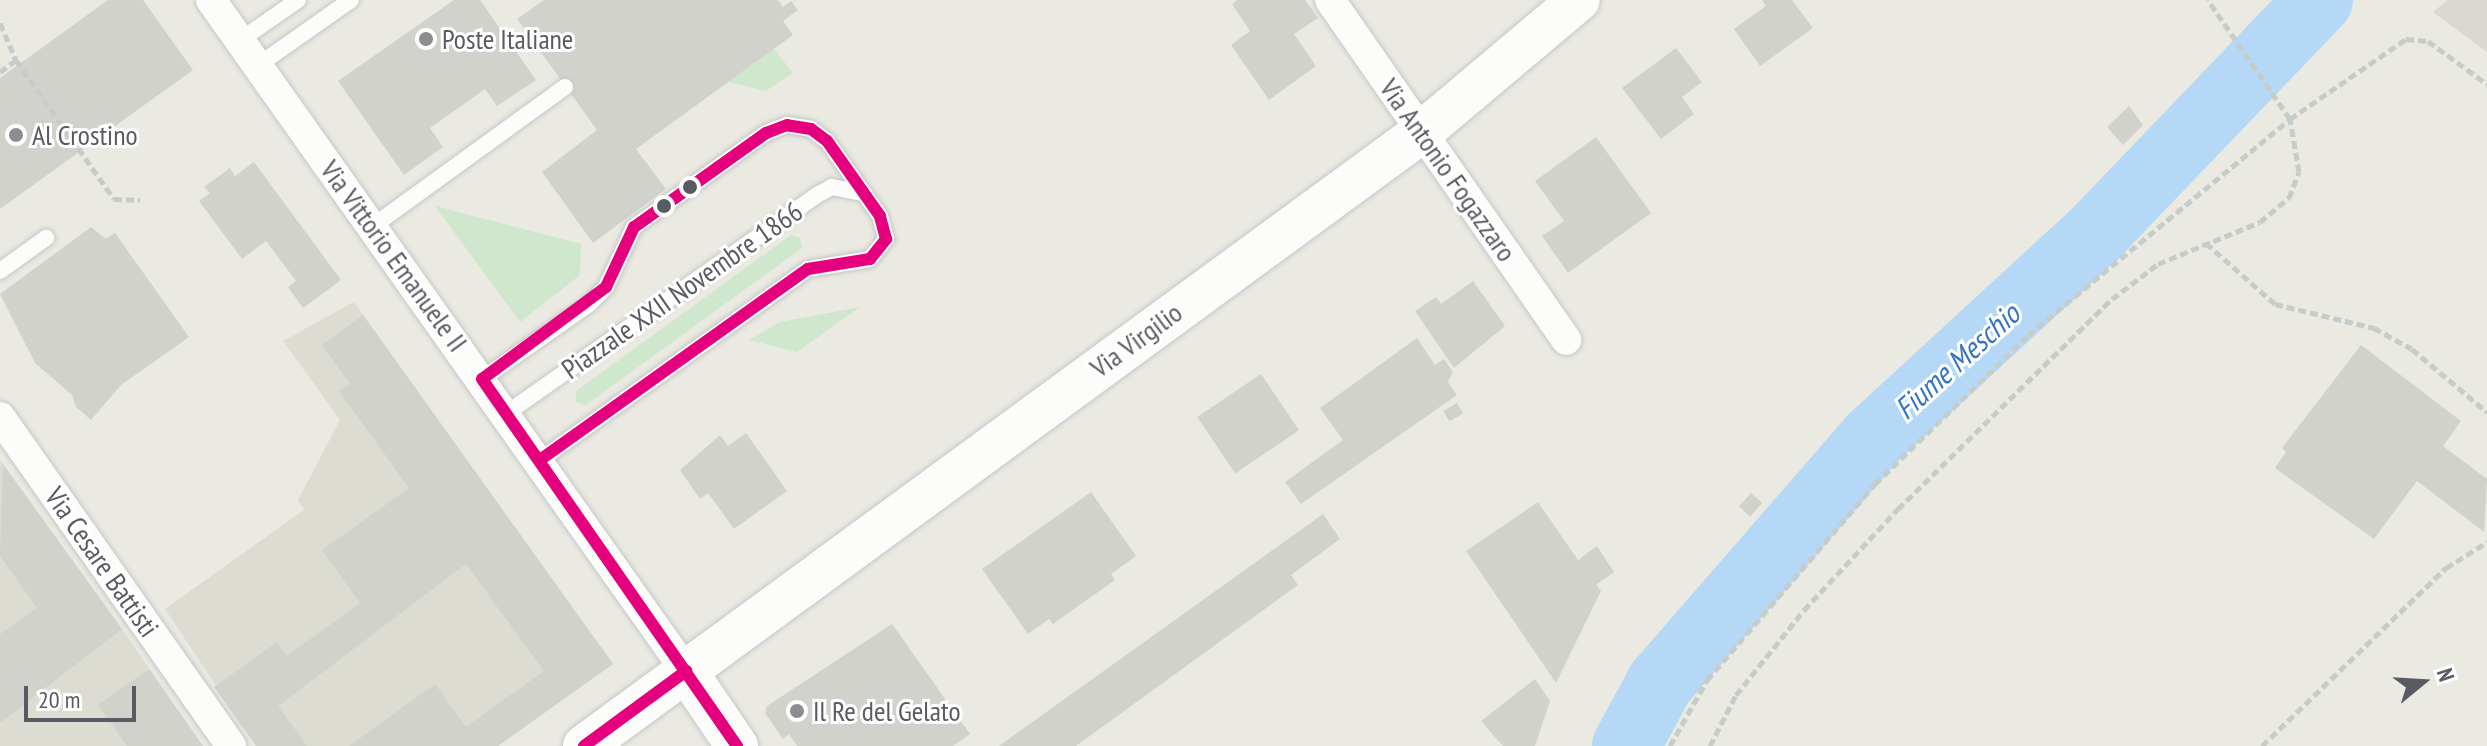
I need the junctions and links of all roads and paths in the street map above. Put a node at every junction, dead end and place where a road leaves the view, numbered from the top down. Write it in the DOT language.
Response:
graph roads {
  1 [pos="212,0"];
  2 [pos="298,0"];
  3 [pos="351,0"];
  4 [pos="1330,0"];
  5 [pos="1579,0"];
  6 [pos="2211,0"];
  7 [pos="0,23"];
  8 [pos="239,41"];
  9 [pos="16,60"];
  10 [pos="257,66"];
  11 [pos="0,72"];
  12 [pos="2487,84"];
  13 [pos="565,87"];
  14 [pos="2290,119"];
  15 [pos="1422,132"];
  16 [pos="864,193"];
  17 [pos="140,200"];
  18 [pos="373,226"];
  19 [pos="46,238"];
  20 [pos="2206,243"];
  21 [pos="0,271"];
  22 [pos="1566,340"];
  23 [pos="482,379"];
  24 [pos="2487,412"];
  25 [pos="507,413"];
  26 [pos="0,417"];
  27 [pos="540,460"];
  28 [pos="2487,542"];
  29 [pos="686,671"];
  30 [pos="231,746"];
  31 [pos="584,746"];
  32 [pos="737,746"];
  33 [pos="1670,746"];
  34 [pos="1710,746"];
  35 [pos="2262,746"];
  1 -- 8 [label="street, Via Vittorio Emanuele II"];
  2 -- 8 [label="lane"];
  3 -- 10 [label="lane"];
  4 -- 15 [label="street, Via Antonio Fogazzaro"];
  5 -- 15 [label="main road, Via Virgilio"];
  6 -- 14 [label="path"];
  7 -- 9 [label="path"];
  8 -- 10 [label="street, Via Vittorio Emanuele II"];
  9 -- 11 [label="path"];
  9 -- 17 [label="path"];
  10 -- 18 [label="street, Via Vittorio Emanuele II"];
  12 -- 14 [label="path"];
  13 -- 18 [label="lane"];
  14 -- 20 [label="path"];
  14 -- 33 [label="path"];
  15 -- 22 [label="street, Via Antonio Fogazzaro"];
  15 -- 29 [label="main road, Via Virgilio"];
  16 -- 23 [label="lane, Piazzale XXII Novembre 1866"];
  16 -- 25 [label="lane, Piazzale XXII Novembre 1866"];
  16 -- 27 [label="lane, Piazzale XXII Novembre 1866"];
  18 -- 23 [label="street, Via Vittorio Emanuele II"];
  19 -- 21 [label="lane"];
  20 -- 24 [label="path"];
  20 -- 34 [label="path"];
  23 -- 25 [label="street, Via Vittorio Emanuele II"];
  25 -- 27 [label="street, Via Vittorio Emanuele II"];
  26 -- 30 [label="street, Via Cesare Battisti"];
  27 -- 29 [label="street, Via Vittorio Emanuele II"];
  28 -- 35 [label="path"];
  29 -- 31 [label="main road, Via Virgilio"];
  29 -- 32 [label="main road"];
}
